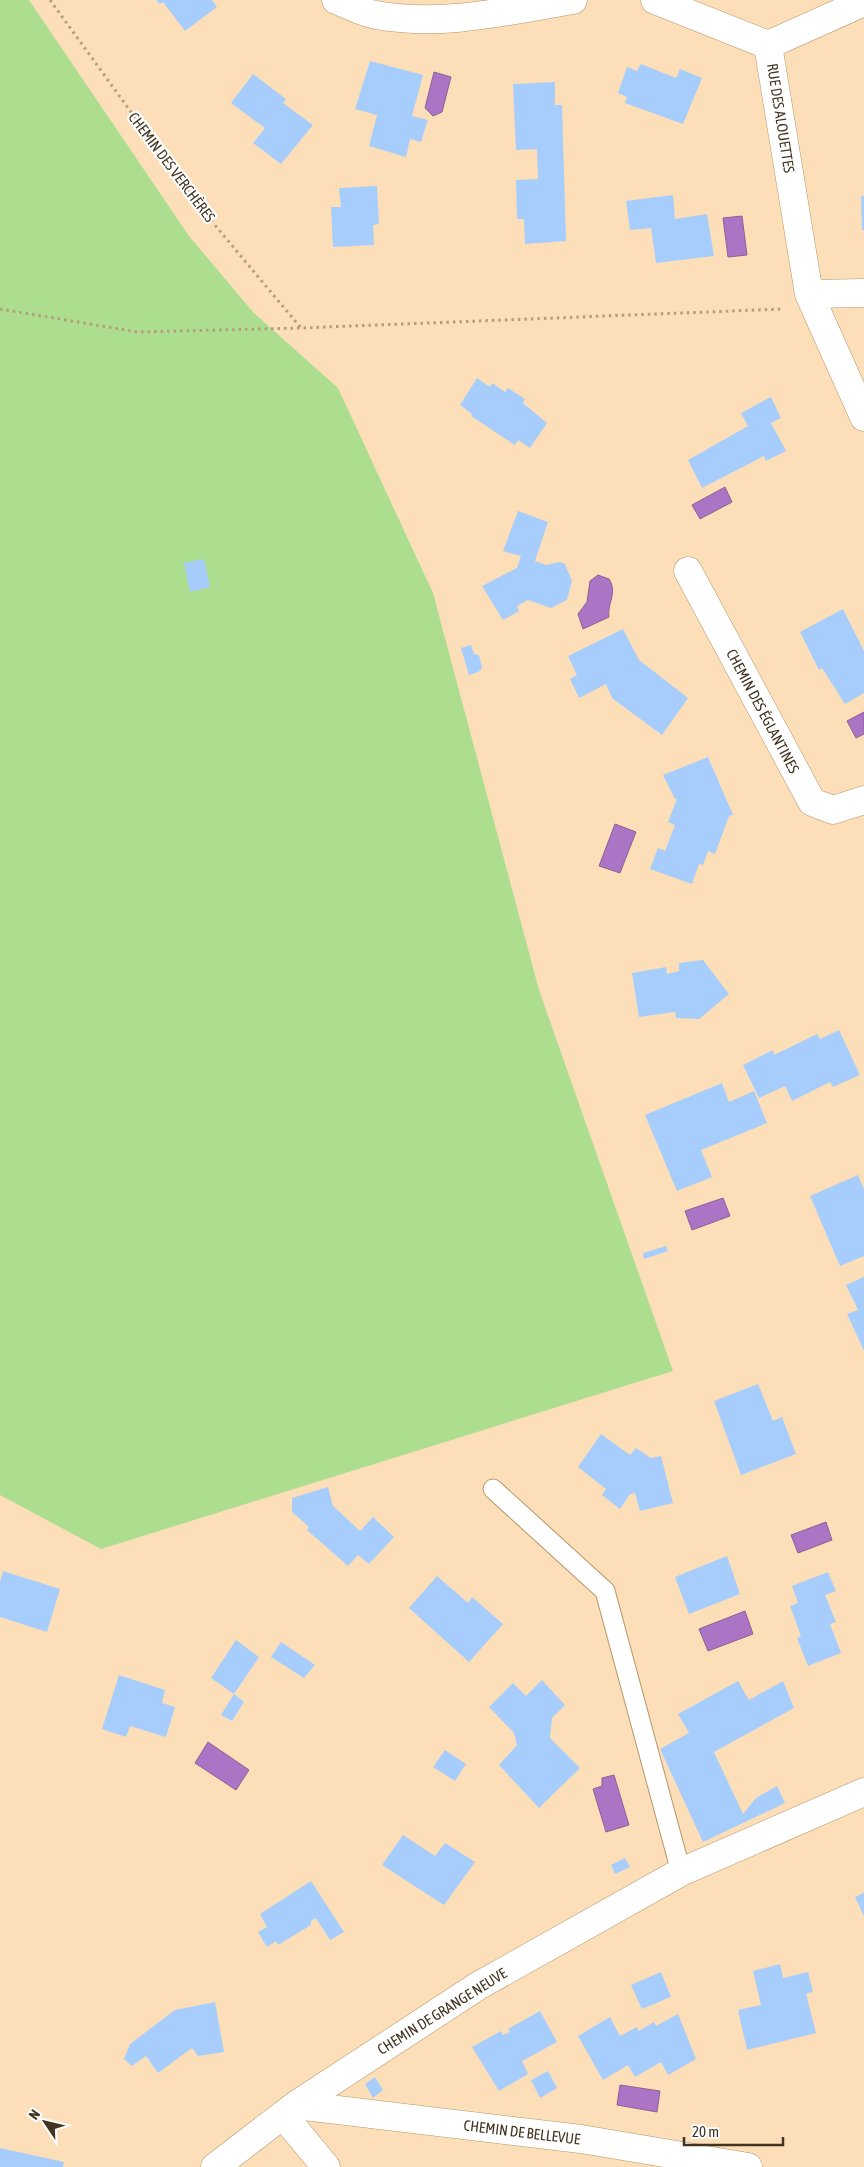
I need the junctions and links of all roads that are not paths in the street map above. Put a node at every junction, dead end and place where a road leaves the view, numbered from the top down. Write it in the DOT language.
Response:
graph roads {
  1 [pos="336,0"];
  2 [pos="573,0"];
  3 [pos="654,0"];
  4 [pos="864,2"];
  5 [pos="768,45"];
  6 [pos="864,293"];
  7 [pos="812,301"];
  8 [pos="864,417"];
  9 [pos="688,572"];
  10 [pos="864,800"];
  11 [pos="492,1490"];
  12 [pos="864,1792"];
  13 [pos="681,1872"];
  14 [pos="289,2110"];
  15 [pos="215,2167"];
  16 [pos="326,2167"];
  17 [pos="748,2167"];
  1 -- 2 [label="street"];
  3 -- 5 [label="street"];
  4 -- 5 [label="street, RUE DES ALOUETTES"];
  5 -- 7 [label="street, RUE DES ALOUETTES"];
  6 -- 7 [label="street"];
  7 -- 8 [label="street"];
  9 -- 10 [label="street, CHEMIN DES ÉGLANTINES"];
  11 -- 13 [label="lane"];
  12 -- 13 [label="street, CHEMIN DE GRANGE NEUVE"];
  13 -- 14 [label="street, CHEMIN DE GRANGE NEUVE"];
  14 -- 15 [label="street, CHEMIN DE GRANGE NEUVE"];
  14 -- 16 [label="street"];
  14 -- 17 [label="street, CHEMIN DE BELLEVUE"];
}
